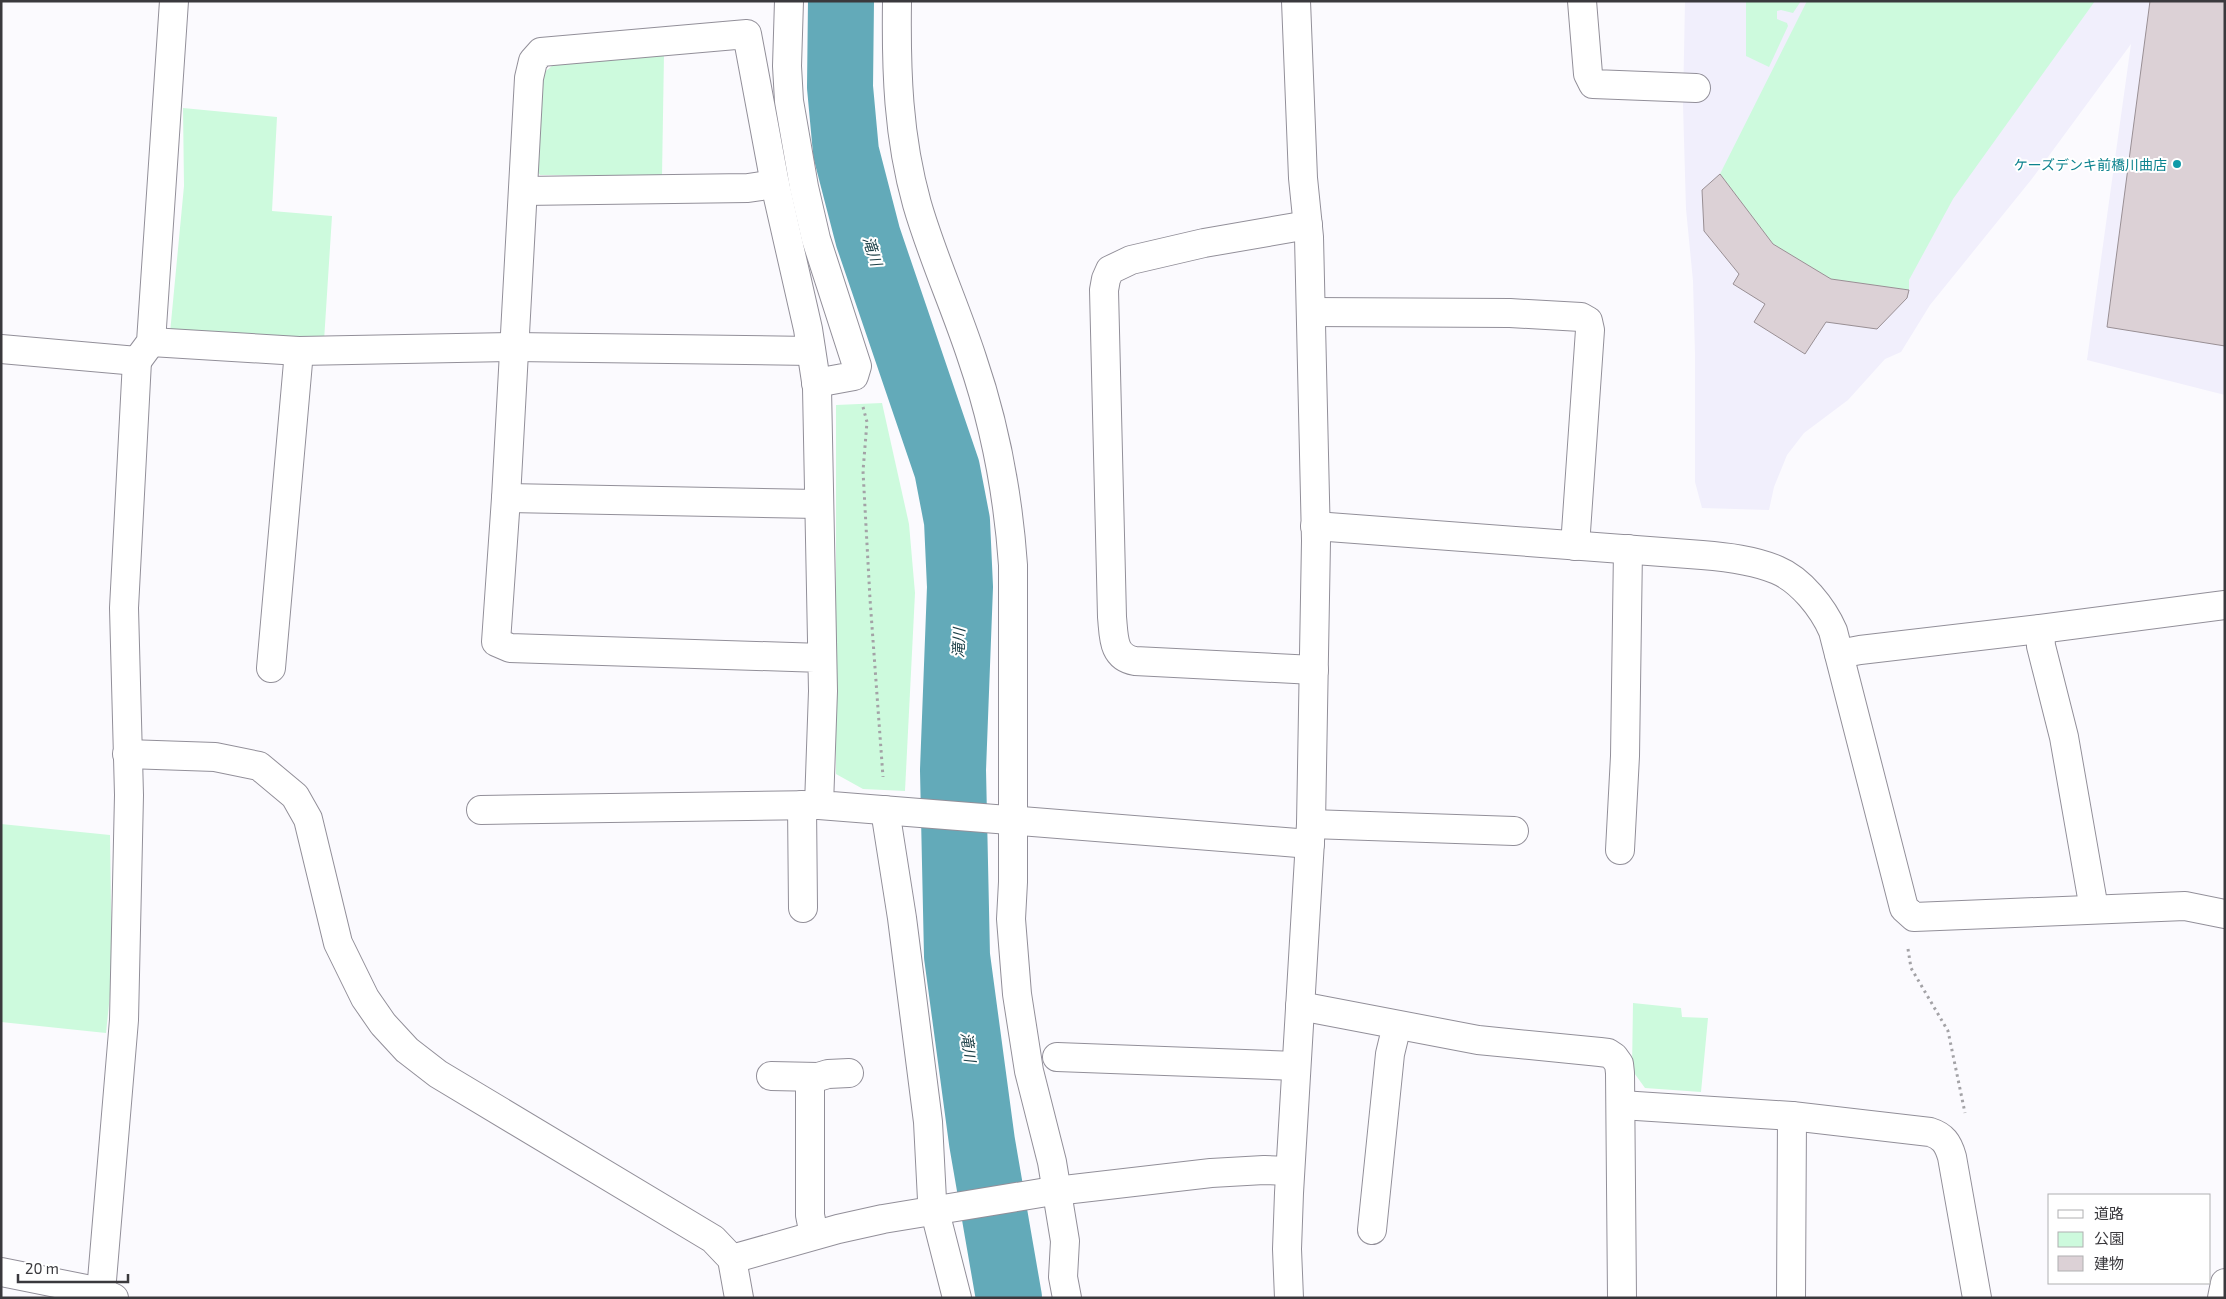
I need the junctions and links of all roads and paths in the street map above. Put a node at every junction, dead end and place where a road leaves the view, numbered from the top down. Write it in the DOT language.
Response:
graph roads {
  1 [pos="174,1"];
  2 [pos="789,1"];
  3 [pos="897,1"];
  4 [pos="1296,1"];
  5 [pos="1582,1"];
  6 [pos="1696,88"];
  7 [pos="775,184"];
  8 [pos="523,191"];
  9 [pos="1308,225"];
  10 [pos="1311,312"];
  11 [pos="514,347"];
  12 [pos="1,348"];
  13 [pos="811,351"];
  14 [pos="144,352"];
  15 [pos="299,352"];
  16 [pos="854,376"];
  17 [pos="816,383"];
  18 [pos="506,498"];
  19 [pos="818,504"];
  20 [pos="1316,526"];
  21 [pos="1575,546"];
  22 [pos="1628,549"];
  23 [pos="2225,605"];
  24 [pos="2040,629"];
  25 [pos="1839,654"];
  26 [pos="822,658"];
  27 [pos="271,668"];
  28 [pos="1314,670"];
  29 [pos="127,754"];
  30 [pos="811,805"];
  31 [pos="482,810"];
  32 [pos="893,811"];
  33 [pos="1007,819"];
  34 [pos="1514,831"];
  35 [pos="1310,834"];
  36 [pos="1620,850"];
  37 [pos="803,908"];
  38 [pos="1904,908"];
  39 [pos="2094,908"];
  40 [pos="2225,914"];
  41 [pos="1300,1006"];
  42 [pos="1397,1025"];
  43 [pos="1058,1057"];
  44 [pos="1296,1066"];
  45 [pos="849,1073"];
  46 [pos="772,1076"];
  47 [pos="810,1077"];
  48 [pos="1621,1104"];
  49 [pos="1792,1116"];
  50 [pos="1967,1118"];
  51 [pos="1290,1171"];
  52 [pos="1051,1192"];
  53 [pos="941,1211"];
  54 [pos="1372,1230"];
  55 [pos="814,1235"];
  56 [pos="732,1259"];
  57 [pos="1,1272"];
  58 [pos="2225,1283"];
  59 [pos="107,1295"];
  60 [pos="739,1298"];
  61 [pos="957,1298"];
  62 [pos="1067,1298"];
  63 [pos="1289,1298"];
  64 [pos="1622,1298"];
  65 [pos="1791,1298"];
  66 [pos="1977,1298"];
  67 [pos="2222,1298"];
  1 -- 14 [label="street"];
  2 -- 16 [label="street"];
  3 -- 33 [label="street"];
  4 -- 9 [label="street"];
  5 -- 6 [label="street"];
  7 -- 8 [label="street"];
  7 -- 8 [label="street"];
  7 -- 13 [label="street"];
  8 -- 11 [label="street"];
  9 -- 10 [label="street"];
  9 -- 28 [label="street"];
  10 -- 20 [label="street"];
  10 -- 21 [label="street"];
  11 -- 13 [label="street"];
  11 -- 15 [label="street"];
  11 -- 18 [label="street"];
  12 -- 14 [label="street"];
  13 -- 17 [label="street"];
  14 -- 15 [label="street"];
  14 -- 29 [label="street"];
  15 -- 27 [label="street"];
  16 -- 17 [label="street"];
  16 -- 32 [label="path"];
  17 -- 19 [label="street"];
  18 -- 19 [label="street"];
  18 -- 26 [label="street"];
  19 -- 26 [label="street"];
  20 -- 21 [label="street"];
  20 -- 28 [label="street"];
  21 -- 22 [label="street"];
  22 -- 25 [label="street"];
  22 -- 36 [label="street"];
  23 -- 24 [label="street"];
  24 -- 25 [label="street"];
  24 -- 39 [label="street"];
  25 -- 38 [label="street"];
  26 -- 30 [label="street"];
  28 -- 35 [label="street"];
  29 -- 56 [label="street"];
  29 -- 59 [label="street"];
  30 -- 31 [label="street"];
  30 -- 32 [label="street"];
  30 -- 37 [label="street"];
  32 -- 33 [label="street"];
  32 -- 53 [label="street"];
  33 -- 35 [label="street"];
  33 -- 52 [label="street"];
  34 -- 35 [label="street"];
  35 -- 41 [label="street"];
  38 -- 39 [label="street"];
  38 -- 50 [label="path"];
  39 -- 40 [label="street"];
  41 -- 42 [label="street"];
  41 -- 44 [label="street"];
  42 -- 48 [label="street"];
  42 -- 54 [label="street"];
  43 -- 44 [label="street"];
  44 -- 51 [label="street"];
  45 -- 47 [label="street"];
  46 -- 47 [label="street"];
  47 -- 55 [label="street"];
  48 -- 49 [label="street"];
  48 -- 64 [label="street"];
  49 -- 65 [label="street"];
  49 -- 66 [label="street"];
  51 -- 52 [label="street"];
  51 -- 63 [label="street"];
  52 -- 53 [label="street"];
  52 -- 62 [label="street"];
  53 -- 55 [label="street"];
  53 -- 61 [label="street"];
  55 -- 56 [label="street"];
  56 -- 60 [label="street"];
  57 -- 59 [label="street"];
  58 -- 67 [label="street"];
}
